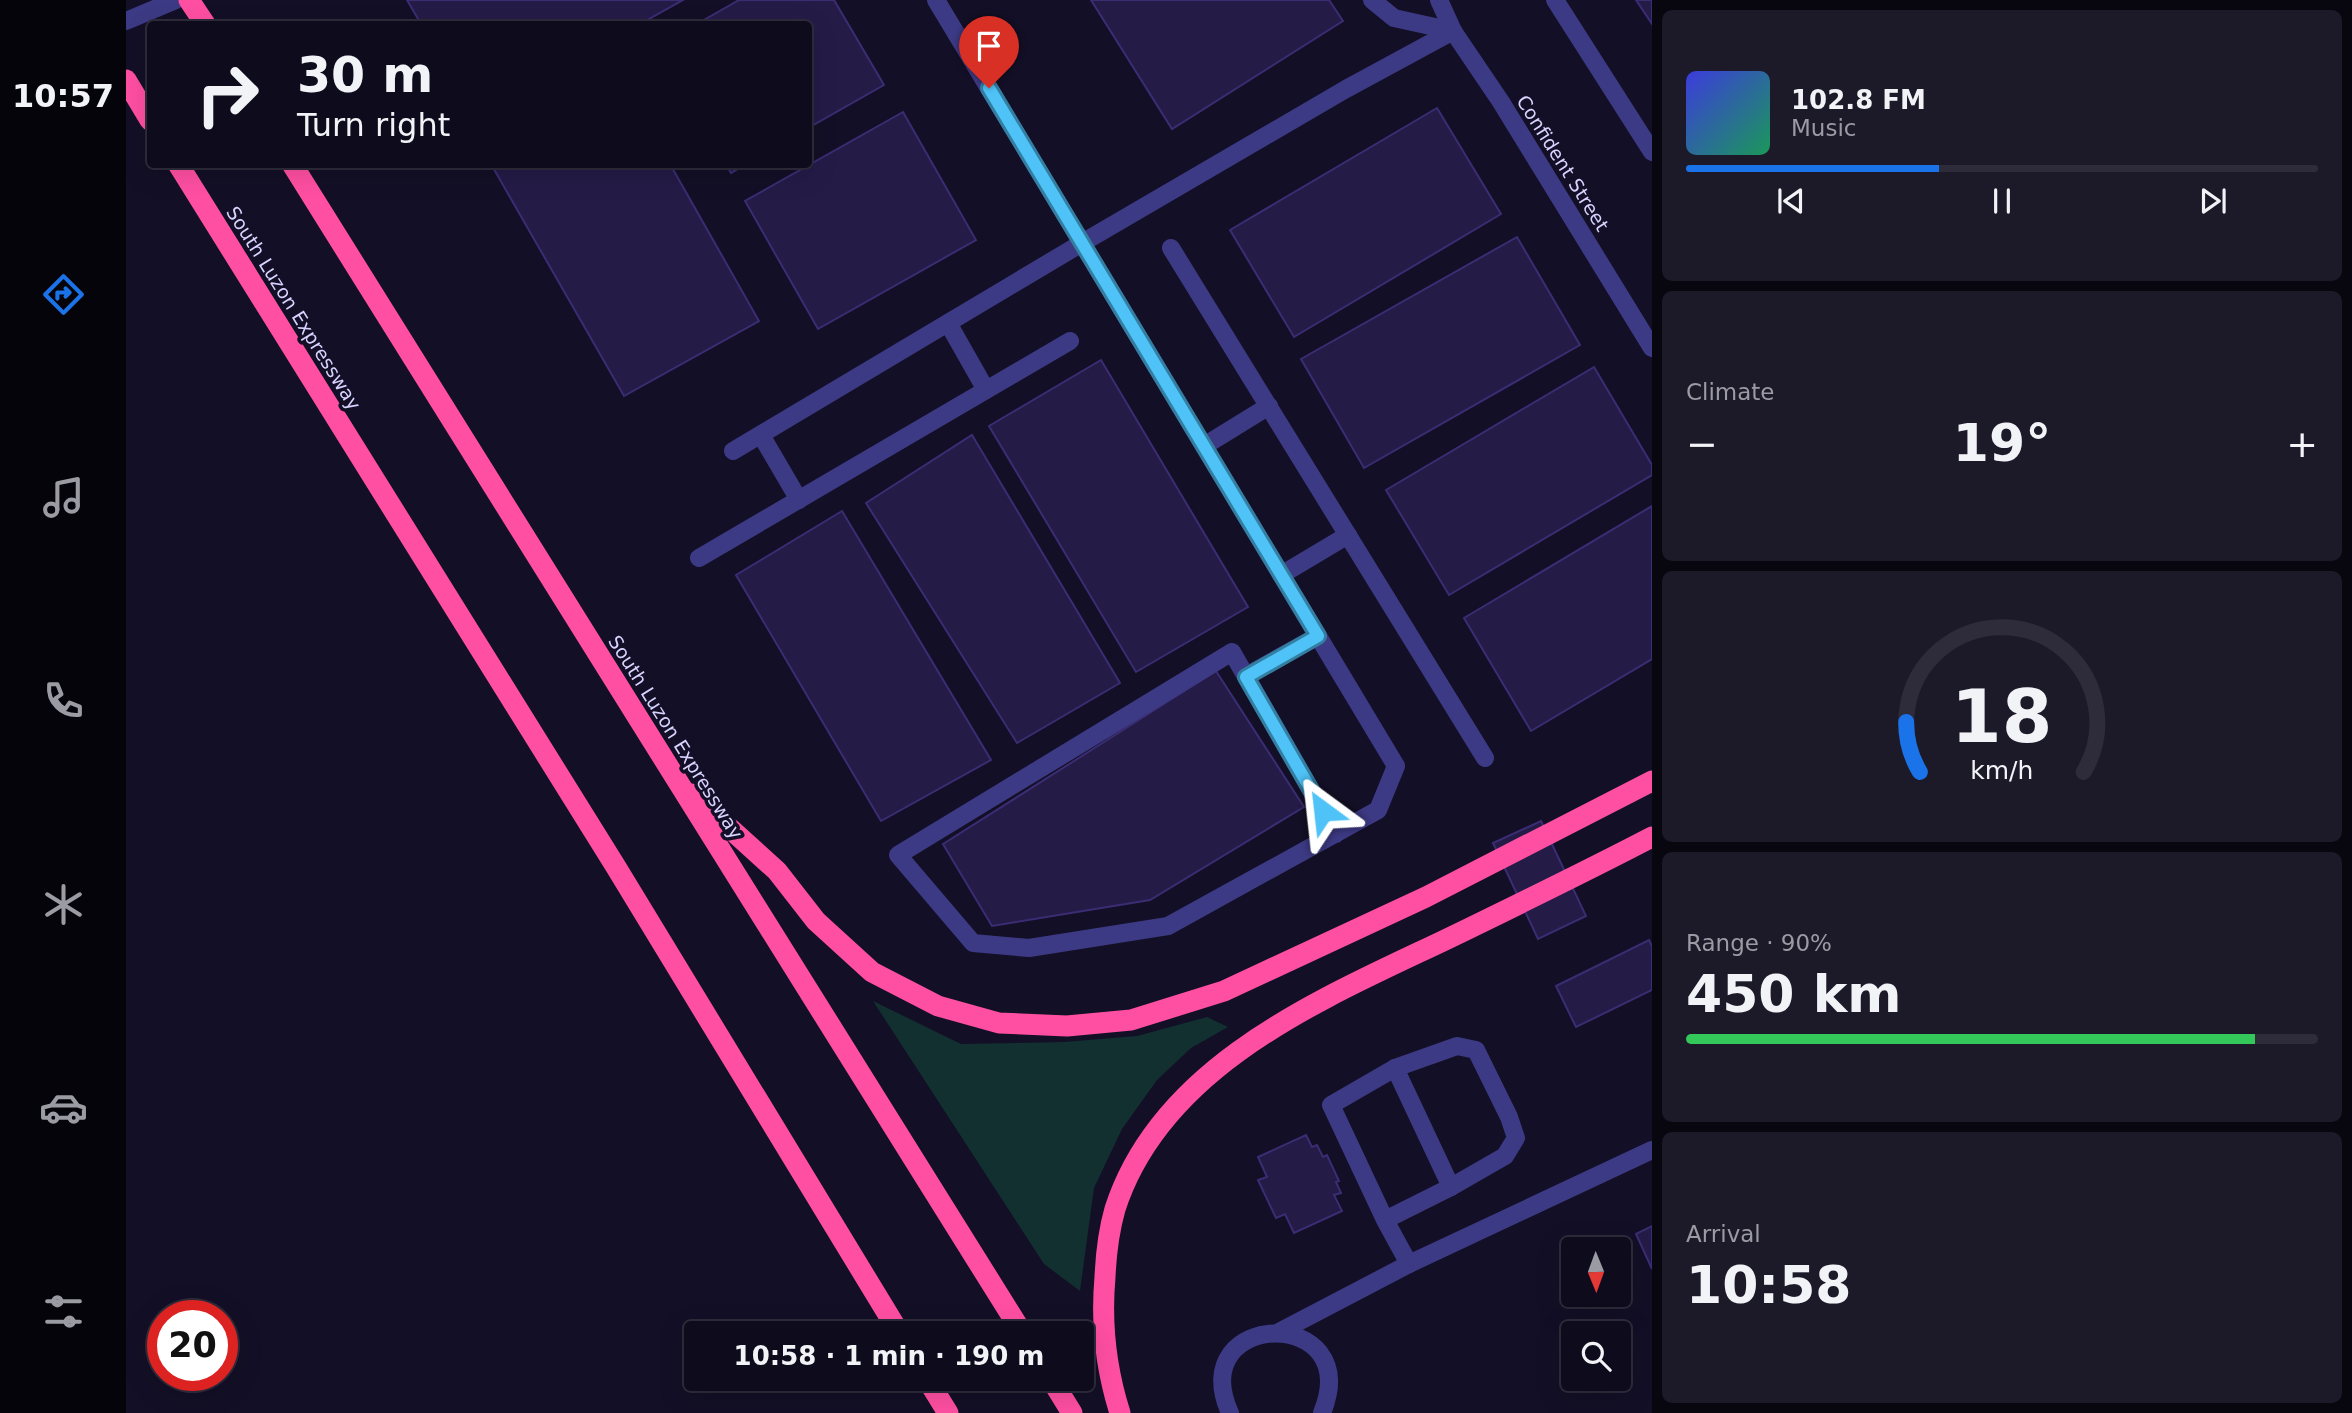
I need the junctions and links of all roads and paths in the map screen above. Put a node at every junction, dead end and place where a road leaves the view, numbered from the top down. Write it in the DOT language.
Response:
graph roads {
  1 [pos="176,0"];
  2 [pos="189,0"];
  3 [pos="936,0"];
  4 [pos="1372,0"];
  5 [pos="1439,0"];
  6 [pos="1555,0"];
  7 [pos="126,21"];
  8 [pos="203,21"];
  9 [pos="1453,32"];
  10 [pos="126,80"];
  11 [pos="147,115"];
  12 [pos="1652,152"];
  13 [pos="180,168"];
  14 [pos="294,168"];
  15 [pos="1082,243"];
  16 [pos="1171,247"];
  17 [pos="948,323"];
  18 [pos="1070,341"];
  19 [pos="1652,348"];
  20 [pos="986,390"];
  21 [pos="1269,406"];
  22 [pos="761,435"];
  23 [pos="1204,446"];
  24 [pos="733,452"];
  25 [pos="799,500"];
  26 [pos="1348,536"];
  27 [pos="699,558"];
  28 [pos="1281,575"];
  29 [pos="1318,636"];
  30 [pos="1246,677"];
  31 [pos="1485,758"];
  32 [pos="673,776"];
  33 [pos="1652,781"];
  34 [pos="1336,834"];
  35 [pos="1652,837"];
  36 [pos="1395,1068"];
  37 [pos="1652,1150"];
  38 [pos="1451,1187"];
  39 [pos="1385,1220"];
  40 [pos="1409,1265"];
  41 [pos="892,1321"];
  42 [pos="1015,1321"];
  43 [pos="1279,1332"];
  44 [pos="934,1391"];
  45 [pos="1058,1391"];
  46 [pos="948,1413"];
  47 [pos="1072,1413"];
  48 [pos="1120,1413"];
  49 [pos="1230,1413"];
  50 [pos="1322,1413"];
  1 -- 7 [label="street"];
  2 -- 8 [label="highway"];
  3 -- 15 [label="street"];
  4 -- 9 [label="street"];
  5 -- 9 [label="street, Confident Street"];
  6 -- 12 [label="street"];
  9 -- 15 [label="street"];
  9 -- 19 [label="street, Confident Street"];
  10 -- 11 [label="highway"];
  13 -- 41 [label="highway, South Luzon Expressway"];
  14 -- 32 [label="highway, South Luzon Expressway"];
  15 -- 17 [label="street"];
  15 -- 23 [label="street"];
  16 -- 21 [label="street"];
  17 -- 20 [label="street"];
  17 -- 22 [label="street"];
  18 -- 20 [label="street"];
  20 -- 25 [label="street"];
  21 -- 23 [label="street"];
  21 -- 26 [label="street"];
  22 -- 24 [label="street"];
  22 -- 25 [label="street"];
  23 -- 28 [label="street"];
  25 -- 27 [label="street"];
  26 -- 28 [label="street"];
  26 -- 31 [label="street"];
  28 -- 29 [label="street"];
  29 -- 30 [label="street"];
  29 -- 34 [label="street"];
  30 -- 34 [label="street"];
  30 -- 34 [label="street"];
  32 -- 33 [label="highway"];
  32 -- 42 [label="highway, South Luzon Expressway"];
  35 -- 48 [label="highway"];
  36 -- 38 [label="street"];
  36 -- 38 [label="street"];
  36 -- 39 [label="street"];
  37 -- 40 [label="street"];
  38 -- 39 [label="street"];
  39 -- 40 [label="street"];
  40 -- 43 [label="street"];
  43 -- 49 [label="street"];
  43 -- 50 [label="street"];
  44 -- 46 [label="highway"];
  45 -- 47 [label="highway"];
}
